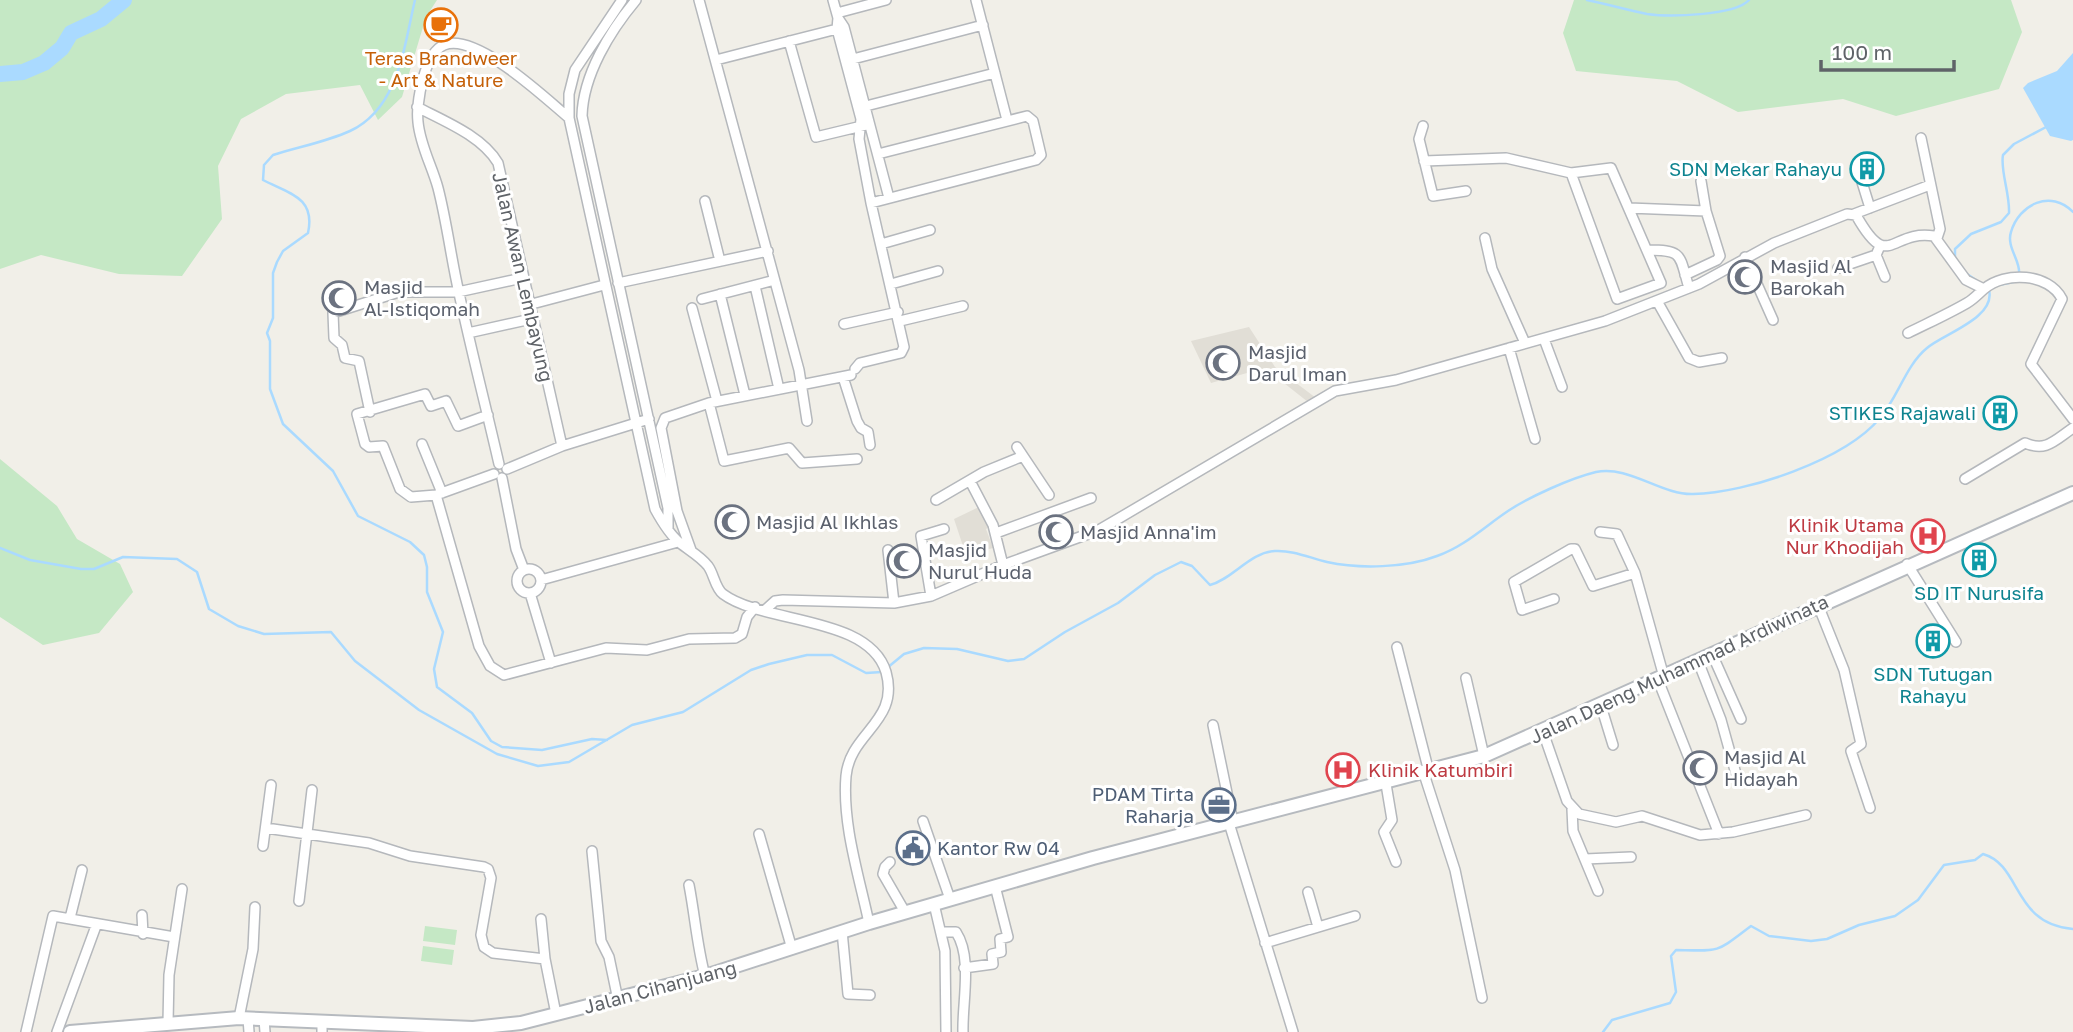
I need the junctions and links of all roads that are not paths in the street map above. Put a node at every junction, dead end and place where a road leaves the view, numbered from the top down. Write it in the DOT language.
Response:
graph roads {
  1 [pos="622,0"];
  2 [pos="636,0"];
  3 [pos="699,0"];
  4 [pos="833,0"];
  5 [pos="886,0"];
  6 [pos="976,0"];
  7 [pos="837,16"];
  8 [pos="983,25"];
  9 [pos="837,29"];
  10 [pos="789,41"];
  11 [pos="853,59"];
  12 [pos="716,60"];
  13 [pos="996,74"];
  14 [pos="866,106"];
  15 [pos="417,107"];
  16 [pos="569,118"];
  17 [pos="1007,120"];
  18 [pos="866,125"];
  19 [pos="1423,126"];
  20 [pos="1921,138"];
  21 [pos="878,154"];
  22 [pos="1424,161"];
  23 [pos="1571,173"];
  24 [pos="1861,179"];
  25 [pos="1701,181"];
  26 [pos="1930,185"];
  27 [pos="1466,191"];
  28 [pos="889,198"];
  29 [pos="705,201"];
  30 [pos="871,203"];
  31 [pos="1629,208"];
  32 [pos="1870,208"];
  33 [pos="1706,211"];
  34 [pos="1854,214"];
  35 [pos="930,230"];
  36 [pos="1485,238"];
  37 [pos="1937,238"];
  38 [pos="881,244"];
  39 [pos="1648,250"];
  40 [pos="1878,250"];
  41 [pos="768,251"];
  42 [pos="1745,257"];
  43 [pos="720,261"];
  44 [pos="1838,268"];
  45 [pos="938,271"];
  46 [pos="1685,275"];
  47 [pos="1885,277"];
  48 [pos="522,278"];
  49 [pos="771,281"];
  50 [pos="618,282"];
  51 [pos="604,284"];
  52 [pos="891,284"];
  53 [pos="755,286"];
  54 [pos="1689,288"];
  55 [pos="1984,289"];
  56 [pos="458,292"];
  57 [pos="720,294"];
  58 [pos="702,299"];
  59 [pos="1657,301"];
  60 [pos="528,305"];
  61 [pos="963,306"];
  62 [pos="692,307"];
  63 [pos="899,316"];
  64 [pos="531,319"];
  65 [pos="1773,320"];
  66 [pos="844,324"];
  67 [pos="1908,332"];
  68 [pos="468,333"];
  69 [pos="1544,339"];
  70 [pos="1525,343"];
  71 [pos="1509,348"];
  72 [pos="1723,358"];
  73 [pos="850,374"];
  74 [pos="800,385"];
  75 [pos="1562,387"];
  76 [pos="779,389"];
  77 [pos="746,395"];
  78 [pos="713,402"];
  79 [pos="370,412"];
  80 [pos="488,415"];
  81 [pos="649,419"];
  82 [pos="2073,419"];
  83 [pos="807,421"];
  84 [pos="634,422"];
  85 [pos="2073,428"];
  86 [pos="1535,439"];
  87 [pos="422,444"];
  88 [pos="870,444"];
  89 [pos="562,446"];
  90 [pos="857,459"];
  91 [pos="500,471"];
  92 [pos="1965,479"];
  93 [pos="970,481"];
  94 [pos="2073,492"];
  95 [pos="439,494"];
  96 [pos="1049,495"];
  97 [pos="1091,498"];
  98 [pos="936,500"];
  99 [pos="668,529"];
  100 [pos="944,529"];
  101 [pos="1600,532"];
  102 [pos="996,533"];
  103 [pos="678,542"];
  104 [pos="691,550"];
  105 [pos="888,550"];
  106 [pos="1907,564"];
  107 [pos="1003,565"];
  108 [pos="524,570"];
  109 [pos="1635,573"];
  110 [pos="541,580"];
  111 [pos="530,593"];
  112 [pos="931,596"];
  113 [pos="1553,598"];
  114 [pos="894,603"];
  115 [pos="1818,605"];
  116 [pos="760,608"];
  117 [pos="1956,642"];
  118 [pos="1397,647"];
  119 [pos="1712,654"];
  120 [pos="1698,661"];
  121 [pos="551,663"];
  122 [pos="1466,678"];
  123 [pos="1661,678"];
  124 [pos="1601,706"];
  125 [pos="1741,719"];
  126 [pos="1213,725"];
  127 [pos="1544,732"];
  128 [pos="1613,745"];
  129 [pos="1484,756"];
  130 [pos="1426,773"];
  131 [pos="1736,774"];
  132 [pos="1386,784"];
  133 [pos="271,785"];
  134 [pos="312,790"];
  135 [pos="1870,808"];
  136 [pos="1572,809"];
  137 [pos="1806,816"];
  138 [pos="923,821"];
  139 [pos="1231,823"];
  140 [pos="266,828"];
  141 [pos="306,834"];
  142 [pos="759,834"];
  143 [pos="1719,834"];
  144 [pos="263,846"];
  145 [pos="592,851"];
  146 [pos="1631,857"];
  147 [pos="1585,859"];
  148 [pos="890,862"];
  149 [pos="1396,862"];
  150 [pos="82,870"];
  151 [pos="689,884"];
  152 [pos="995,886"];
  153 [pos="182,889"];
  154 [pos="1598,891"];
  155 [pos="1308,892"];
  156 [pos="950,899"];
  157 [pos="299,901"];
  158 [pos="934,904"];
  159 [pos="255,907"];
  160 [pos="905,912"];
  161 [pos="142,915"];
  162 [pos="1355,916"];
  163 [pos="70,918"];
  164 [pos="541,919"];
  165 [pos="869,923"];
  166 [pos="96,926"];
  167 [pos="1318,927"];
  168 [pos="842,931"];
  169 [pos="941,932"];
  170 [pos="142,934"];
  171 [pos="174,937"];
  172 [pos="1265,943"];
  173 [pos="792,949"];
  174 [pos="545,959"];
  175 [pos="964,968"];
  176 [pos="705,976"];
  177 [pos="870,995"];
  178 [pos="1482,998"];
  179 [pos="618,1000"];
  180 [pos="556,1014"];
  181 [pos="243,1018"];
  182 [pos="168,1023"];
  183 [pos="267,1026"];
  184 [pos="322,1027"];
  185 [pos="347,1027"];
  186 [pos="522,1027"];
  187 [pos="148,1028"];
  188 [pos="448,1030"];
  189 [pos="26,1032"];
  190 [pos="57,1032"];
  191 [pos="70,1032"];
  192 [pos="249,1032"];
  193 [pos="946,1032"];
  194 [pos="963,1032"];
  195 [pos="1293,1032"];
  1 -- 16 [label="street"];
  2 -- 50 [label="street"];
  3 -- 12 [label="street"];
  4 -- 7 [label="street"];
  5 -- 7 [label="street"];
  6 -- 8 [label="street"];
  7 -- 9 [label="street"];
  7 -- 11 [label="street"];
  8 -- 11 [label="street"];
  8 -- 13 [label="street"];
  9 -- 10 [label="street"];
  9 -- 18 [label="street"];
  10 -- 12 [label="street"];
  10 -- 18 [label="street"];
  11 -- 14 [label="street"];
  12 -- 41 [label="street"];
  13 -- 14 [label="street"];
  13 -- 17 [label="street"];
  14 -- 18 [label="street"];
  15 -- 16 [label="street"];
  15 -- 48 [label="street, Jalan Awan Lembayung"];
  15 -- 56 [label="street"];
  16 -- 51 [label="street"];
  17 -- 21 [label="street"];
  17 -- 28 [label="street"];
  18 -- 21 [label="street"];
  18 -- 30 [label="street"];
  19 -- 22 [label="street"];
  20 -- 26 [label="street"];
  21 -- 28 [label="street"];
  22 -- 23 [label="street"];
  22 -- 27 [label="street"];
  23 -- 31 [label="street"];
  23 -- 39 [label="street"];
  24 -- 32 [label="street"];
  25 -- 33 [label="street"];
  26 -- 32 [label="street"];
  26 -- 37 [label="street"];
  28 -- 30 [label="street"];
  29 -- 43 [label="street"];
  30 -- 38 [label="street"];
  31 -- 33 [label="street"];
  31 -- 39 [label="street"];
  32 -- 34 [label="street"];
  33 -- 46 [label="street"];
  34 -- 40 [label="street"];
  34 -- 42 [label="street"];
  35 -- 38 [label="street"];
  36 -- 70 [label="street"];
  37 -- 40 [label="street"];
  37 -- 55 [label="street"];
  38 -- 52 [label="street"];
  39 -- 46 [label="street"];
  40 -- 44 [label="street"];
  40 -- 47 [label="street"];
  41 -- 43 [label="street"];
  41 -- 74 [label="street"];
  42 -- 54 [label="street"];
  42 -- 65 [label="street"];
  43 -- 50 [label="street"];
  45 -- 52 [label="street"];
  46 -- 54 [label="street"];
  48 -- 56 [label="street"];
  48 -- 60 [label="street, Jalan Awan Lembayung"];
  49 -- 53 [label="street"];
  50 -- 51 [label="street"];
  50 -- 81 [label="street"];
  51 -- 60 [label="street"];
  51 -- 84 [label="street"];
  52 -- 63 [label="street"];
  53 -- 57 [label="street"];
  53 -- 76 [label="street"];
  54 -- 59 [label="street"];
  55 -- 67 [label="street"];
  55 -- 82 [label="street"];
  56 -- 68 [label="street"];
  56 -- 79 [label="street"];
  57 -- 58 [label="street"];
  57 -- 77 [label="street"];
  59 -- 69 [label="street"];
  59 -- 72 [label="street"];
  60 -- 64 [label="street, Jalan Awan Lembayung"];
  61 -- 63 [label="street"];
  62 -- 78 [label="street"];
  63 -- 66 [label="street"];
  63 -- 73 [label="street"];
  64 -- 68 [label="street"];
  64 -- 89 [label="street, Jalan Awan Lembayung"];
  68 -- 80 [label="street"];
  69 -- 70 [label="street"];
  69 -- 75 [label="street"];
  70 -- 71 [label="street"];
  71 -- 86 [label="street"];
  71 -- 107 [label="street"];
  73 -- 74 [label="street"];
  73 -- 88 [label="street"];
  74 -- 76 [label="street"];
  74 -- 83 [label="street"];
  76 -- 77 [label="street"];
  77 -- 78 [label="street"];
  78 -- 90 [label="street"];
  78 -- 104 [label="street"];
  79 -- 80 [label="street"];
  79 -- 95 [label="street"];
  80 -- 91 [label="street"];
  81 -- 84 [label="street"];
  81 -- 99 [label="street"];
  84 -- 89 [label="street"];
  84 -- 99 [label="street"];
  85 -- 92 [label="street"];
  87 -- 95 [label="street"];
  89 -- 91 [label="street"];
  91 -- 95 [label="street"];
  91 -- 108 [label="street"];
  93 -- 96 [label="street"];
  93 -- 98 [label="street"];
  93 -- 102 [label="street"];
  94 -- 106 [label="main road, Jalan Daeng Muhammad Ardiwinata"];
  95 -- 121 [label="street"];
  97 -- 102 [label="street"];
  99 -- 103 [label="street"];
  100 -- 112 [label="street"];
  101 -- 109 [label="street"];
  102 -- 107 [label="street"];
  103 -- 104 [label="street"];
  103 -- 110 [label="street"];
  104 -- 116 [label="street"];
  105 -- 114 [label="street"];
  106 -- 115 [label="main road, Jalan Daeng Muhammad Ardiwinata"];
  106 -- 117 [label="street"];
  107 -- 112 [label="street"];
  108 -- 110 [label="street"];
  108 -- 111 [label="street"];
  109 -- 113 [label="street"];
  109 -- 123 [label="street"];
  110 -- 111 [label="street"];
  111 -- 121 [label="street"];
  112 -- 114 [label="street"];
  114 -- 116 [label="street"];
  115 -- 119 [label="main road, Jalan Daeng Muhammad Ardiwinata"];
  115 -- 135 [label="street"];
  116 -- 121 [label="street"];
  116 -- 165 [label="street"];
  118 -- 130 [label="street"];
  119 -- 120 [label="main road, Jalan Daeng Muhammad Ardiwinata"];
  119 -- 125 [label="street"];
  120 -- 123 [label="main road, Jalan Daeng Muhammad Ardiwinata"];
  120 -- 131 [label="street"];
  122 -- 129 [label="street"];
  123 -- 124 [label="main road, Jalan Daeng Muhammad Ardiwinata"];
  123 -- 143 [label="street"];
  124 -- 127 [label="main road, Jalan Daeng Muhammad Ardiwinata"];
  124 -- 128 [label="street"];
  126 -- 139 [label="street"];
  127 -- 129 [label="main road, Jalan Daeng Muhammad Ardiwinata"];
  127 -- 136 [label="street"];
  129 -- 130 [label="main road, Jalan Daeng Muhammad Ardiwinata"];
  130 -- 132 [label="main road, Jalan Daeng Muhammad Ardiwinata"];
  130 -- 178 [label="street"];
  132 -- 139 [label="main road, Jalan Daeng Muhammad Ardiwinata"];
  132 -- 149 [label="street"];
  133 -- 140 [label="street"];
  134 -- 141 [label="street"];
  136 -- 143 [label="street"];
  136 -- 147 [label="street"];
  137 -- 143 [label="street"];
  138 -- 156 [label="street"];
  139 -- 152 [label="main road, Jalan Cihanjuang"];
  139 -- 172 [label="street"];
  140 -- 141 [label="street"];
  140 -- 144 [label="street"];
  141 -- 157 [label="street"];
  141 -- 174 [label="street"];
  142 -- 173 [label="street"];
  145 -- 179 [label="street"];
  146 -- 147 [label="street"];
  147 -- 154 [label="street"];
  148 -- 160 [label="street"];
  150 -- 163 [label="street"];
  151 -- 176 [label="street"];
  152 -- 156 [label="main road, Jalan Cihanjuang"];
  152 -- 175 [label="street"];
  153 -- 171 [label="street"];
  155 -- 167 [label="street"];
  156 -- 158 [label="main road, Jalan Cihanjuang"];
  158 -- 160 [label="main road, Jalan Cihanjuang"];
  158 -- 169 [label="street"];
  159 -- 181 [label="street"];
  160 -- 165 [label="main road, Jalan Cihanjuang"];
  161 -- 170 [label="street"];
  162 -- 167 [label="street"];
  163 -- 166 [label="street"];
  163 -- 189 [label="street"];
  164 -- 174 [label="street"];
  165 -- 168 [label="main road, Jalan Cihanjuang"];
  166 -- 170 [label="street"];
  166 -- 190 [label="street"];
  167 -- 172 [label="street"];
  168 -- 173 [label="main road, Jalan Cihanjuang"];
  168 -- 177 [label="street"];
  169 -- 175 [label="street"];
  169 -- 193 [label="street"];
  170 -- 171 [label="street"];
  171 -- 182 [label="street"];
  172 -- 195 [label="street"];
  173 -- 176 [label="main road, Jalan Cihanjuang"];
  174 -- 180 [label="street"];
  175 -- 194 [label="street"];
  176 -- 179 [label="main road, Jalan Cihanjuang"];
  179 -- 180 [label="main road, Jalan Cihanjuang"];
  180 -- 186 [label="main road, Jalan Cihanjuang"];
  181 -- 182 [label="main road, Jalan Cihanjuang"];
  181 -- 183 [label="main road, Jalan Cihanjuang"];
  181 -- 192 [label="street"];
  182 -- 187 [label="main road, Jalan Cihanjuang"];
  183 -- 184 [label="main road, Jalan Cihanjuang"];
  184 -- 185 [label="main road, Jalan Cihanjuang"];
  185 -- 188 [label="main road, Jalan Cihanjuang"];
  186 -- 188 [label="main road, Jalan Cihanjuang"];
  187 -- 191 [label="main road, Jalan Cihanjuang"];
}
